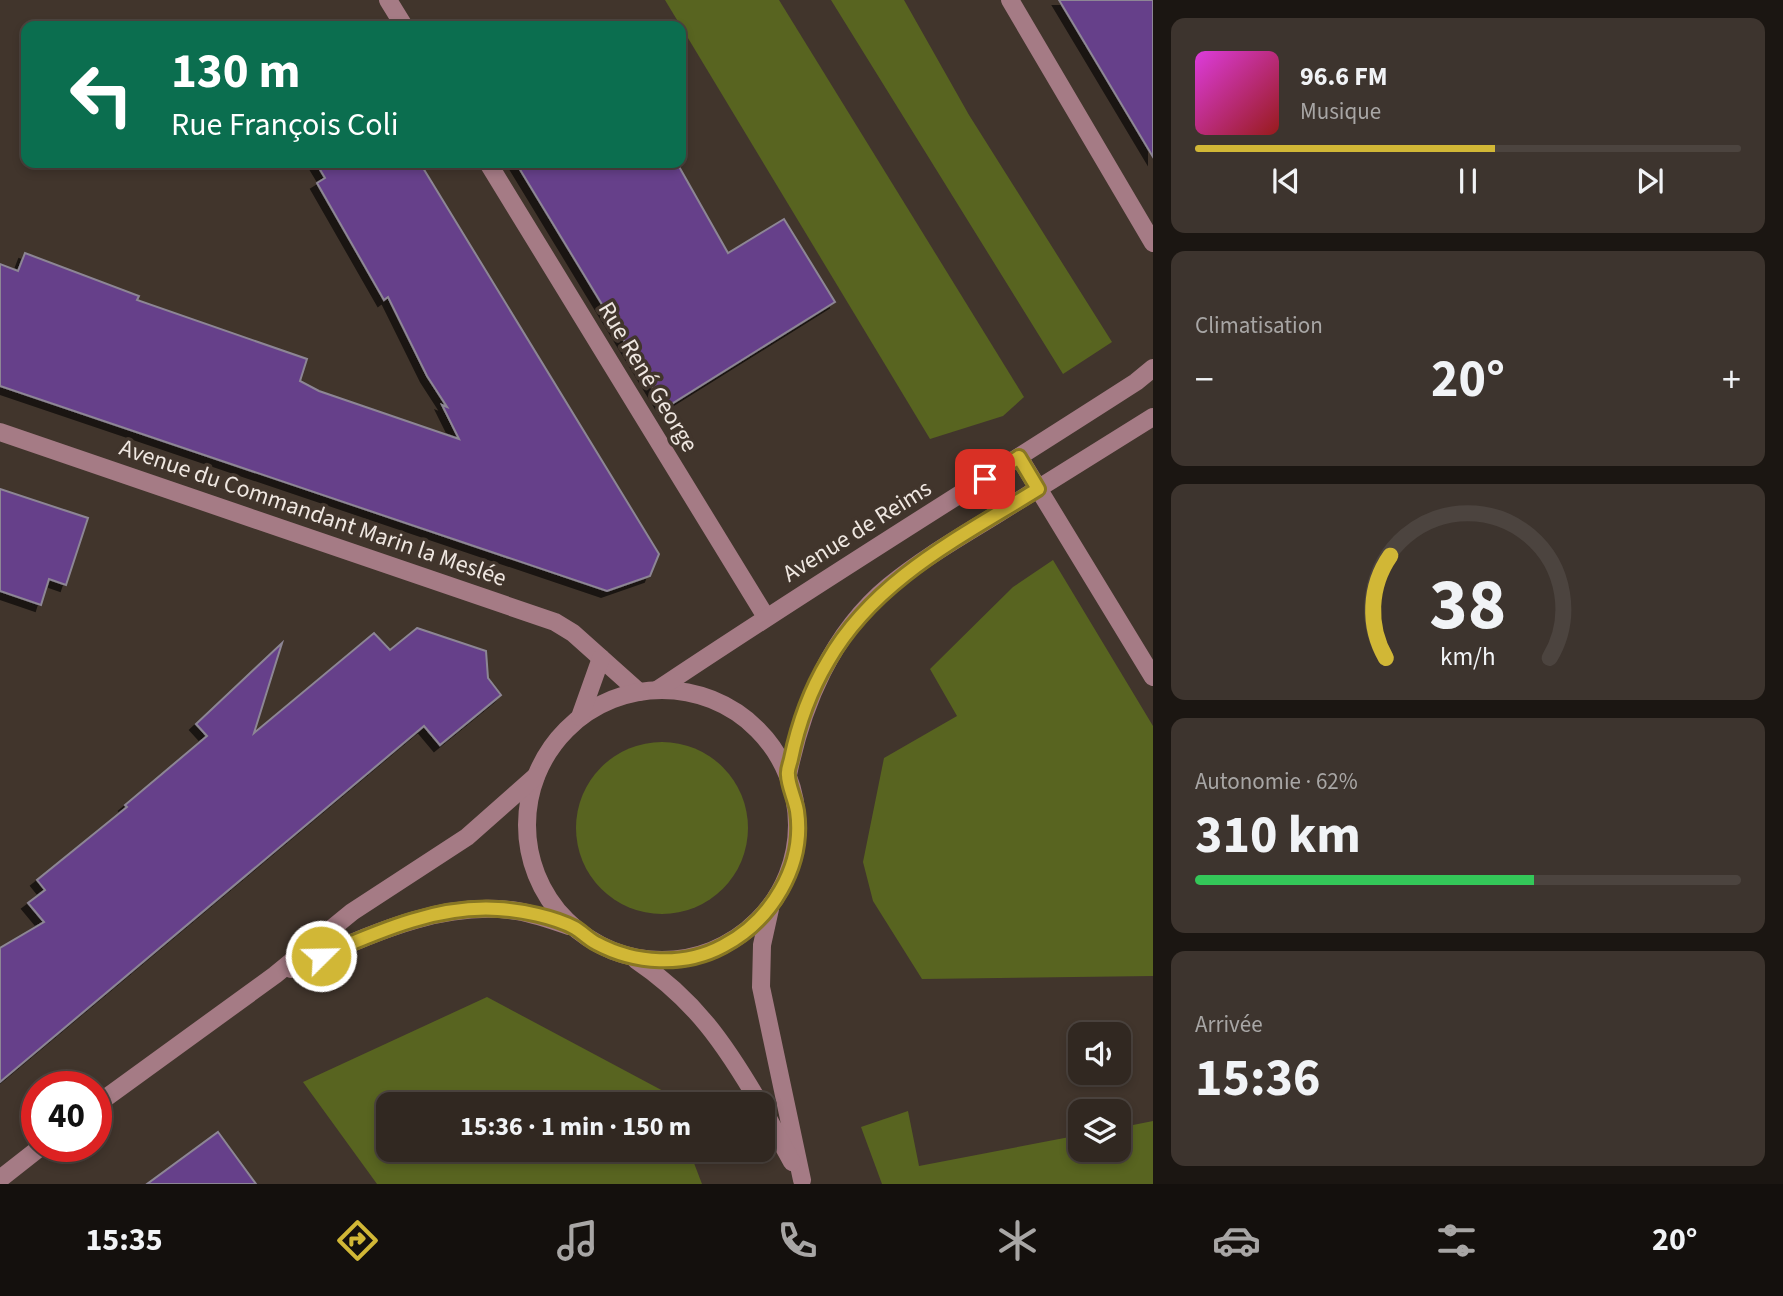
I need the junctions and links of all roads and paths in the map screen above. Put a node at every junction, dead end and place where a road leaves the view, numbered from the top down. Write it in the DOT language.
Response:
graph roads {
  1 [pos="388,0"];
  2 [pos="1010,0"];
  3 [pos="401,21"];
  4 [pos="491,168"];
  5 [pos="1153,243"];
  6 [pos="1153,368"];
  7 [pos="1153,417"];
  8 [pos="0,432"];
  9 [pos="1019,457"];
  10 [pos="1038,489"];
  11 [pos="766,617"];
  12 [pos="601,658"];
  13 [pos="1153,677"];
  14 [pos="657,690"];
  15 [pos="639,692"];
  16 [pos="580,717"];
  17 [pos="788,775"];
  18 [pos="537,776"];
  19 [pos="770,907"];
  20 [pos="574,928"];
  21 [pos="631,957"];
  22 [pos="275,975"];
  23 [pos="753,1092"];
  24 [pos="112,1093"];
  25 [pos="775,1131"];
  26 [pos="22,1162"];
  27 [pos="0,1179"];
  28 [pos="803,1182"];
  1 -- 3 [label="street"];
  2 -- 5 [label="street"];
  4 -- 11 [label="street, Rue René George"];
  6 -- 9 [label="street, Avenue de Reims"];
  7 -- 10 [label="street, Avenue de Reims"];
  8 -- 12 [label="street, Avenue du Commandant Marin la Meslée"];
  9 -- 10 [label="street"];
  9 -- 11 [label="street, Avenue de Reims"];
  10 -- 13 [label="street"];
  10 -- 17 [label="street, Avenue de Reims"];
  11 -- 14 [label="street, Avenue de Reims"];
  12 -- 15 [label="street, Avenue du Commandant Marin la Meslée"];
  12 -- 16 [label="street"];
  14 -- 15 [label="street, Avenue de Reims"];
  14 -- 17 [label="street, Avenue de Reims"];
  15 -- 16 [label="street, Avenue de Reims"];
  16 -- 18 [label="street, Avenue de Reims"];
  17 -- 19 [label="street, Avenue de Reims"];
  18 -- 20 [label="street, Avenue de Reims"];
  18 -- 22 [label="street, Avenue de Reims"];
  19 -- 21 [label="street, Avenue de Reims"];
  19 -- 28 [label="street"];
  20 -- 21 [label="street, Avenue de Reims"];
  20 -- 22 [label="street, Avenue de Reims"];
  21 -- 23 [label="street"];
  22 -- 24 [label="street, Avenue de Reims"];
  25 -- 28 [label="street"];
  26 -- 27 [label="street"];
}
